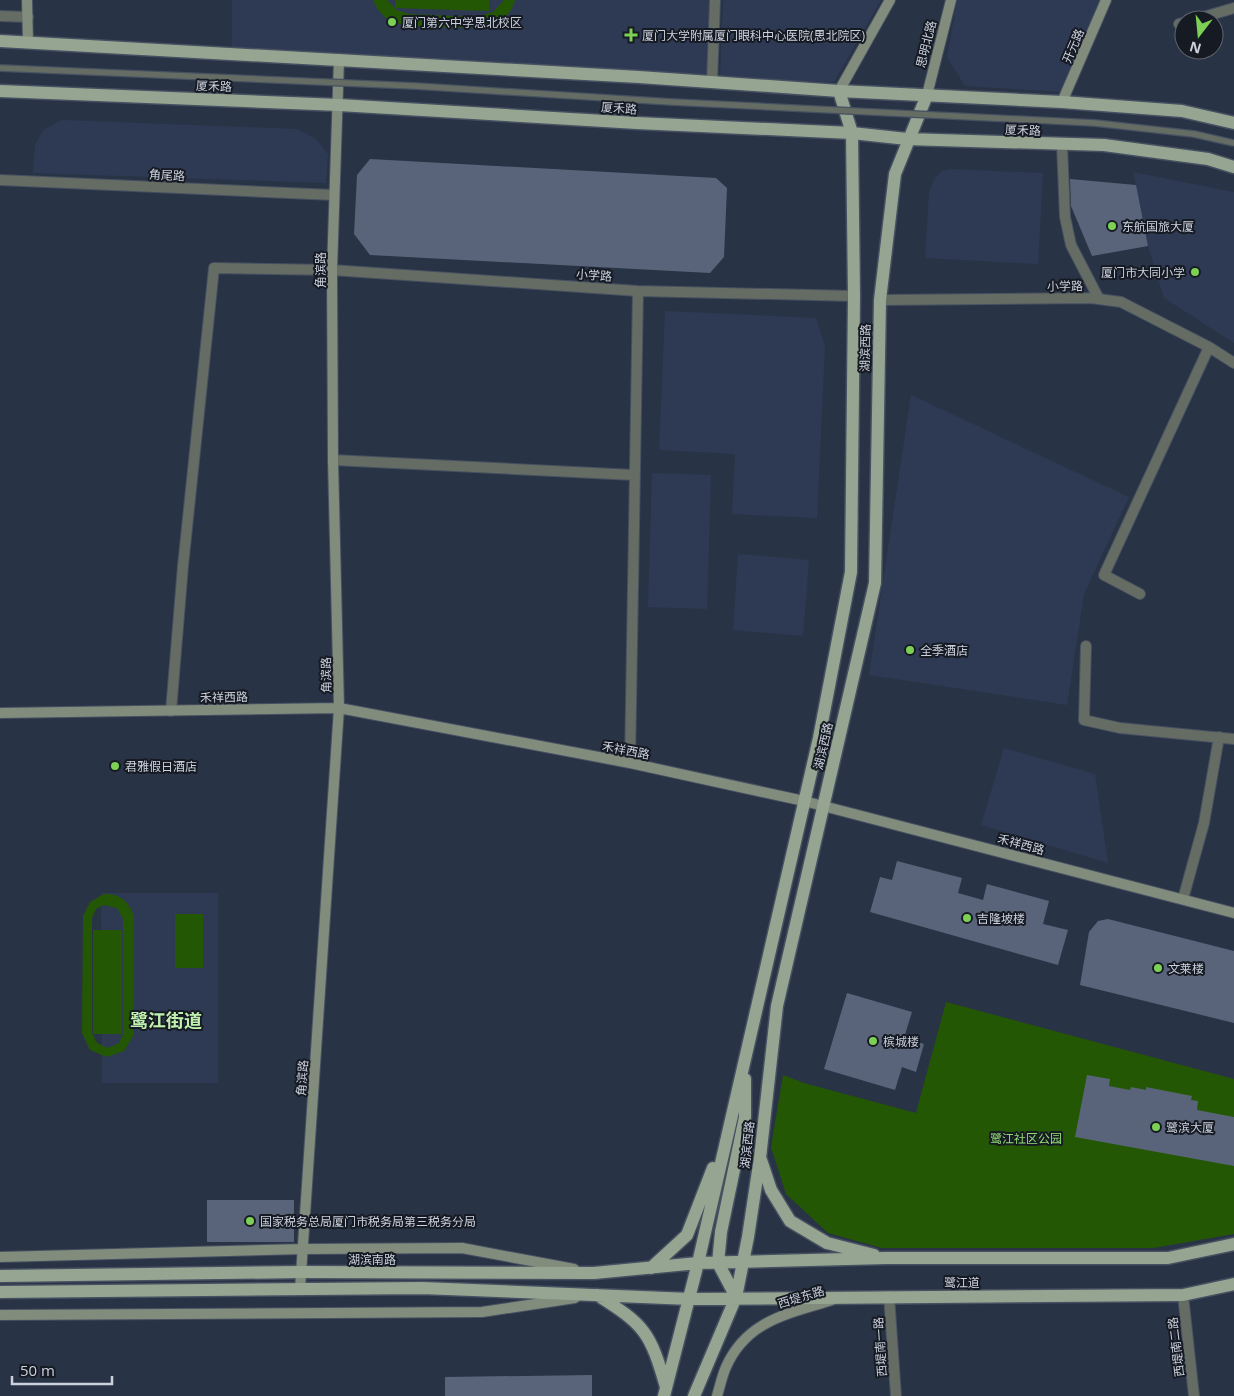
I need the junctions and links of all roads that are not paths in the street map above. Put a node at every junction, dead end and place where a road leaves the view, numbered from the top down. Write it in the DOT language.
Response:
graph roads {
  1 [pos="27,0"];
  2 [pos="716,0"];
  3 [pos="890,0"];
  4 [pos="951,0"];
  5 [pos="1106,0"];
  6 [pos="0,16"];
  7 [pos="28,17"];
  8 [pos="0,41"];
  9 [pos="28,42"];
  10 [pos="339,59"];
  11 [pos="0,68"];
  12 [pos="712,82"];
  13 [pos="0,91"];
  14 [pos="839,91"];
  15 [pos="926,95"];
  16 [pos="1062,102"];
  17 [pos="339,104"];
  18 [pos="1234,123"];
  19 [pos="852,134"];
  20 [pos="907,139"];
  21 [pos="1234,143"];
  22 [pos="1062,145"];
  23 [pos="1234,167"];
  24 [pos="0,180"];
  25 [pos="334,195"];
  26 [pos="332,270"];
  27 [pos="638,291"];
  28 [pos="854,296"];
  29 [pos="1099,299"];
  30 [pos="880,300"];
  31 [pos="1209,347"];
  32 [pos="1234,363"];
  33 [pos="333,460"];
  34 [pos="634,475"];
  35 [pos="1140,594"];
  36 [pos="1086,646"];
  37 [pos="339,708"];
  38 [pos="172,710"];
  39 [pos="0,713"];
  40 [pos="1219,737"];
  41 [pos="1234,740"];
  42 [pos="630,763"];
  43 [pos="804,801"];
  44 [pos="823,806"];
  45 [pos="1183,899"];
  46 [pos="1234,912"];
  47 [pos="745,1056"];
  48 [pos="727,1134"];
  49 [pos="760,1158"];
  50 [pos="1234,1244"];
  51 [pos="303,1249"];
  52 [pos="0,1257"];
  53 [pos="886,1258"];
  54 [pos="743,1262"];
  55 [pos="718,1263"];
  56 [pos="698,1264"];
  57 [pos="651,1268"];
  58 [pos="301,1272"];
  59 [pos="594,1273"];
  60 [pos="0,1276"];
  61 [pos="1234,1284"];
  62 [pos="300,1289"];
  63 [pos="0,1292"];
  64 [pos="597,1295"];
  65 [pos="1182,1295"];
  66 [pos="889,1296"];
  67 [pos="736,1297"];
  68 [pos="845,1297"];
  69 [pos="690,1299"];
  70 [pos="0,1315"];
  71 [pos="665,1392"];
  72 [pos="694,1396"];
  73 [pos="717,1396"];
  74 [pos="896,1396"];
  75 [pos="1194,1396"];
  1 -- 7 [label="street"];
  2 -- 12 [label="street"];
  3 -- 14 [label="street"];
  4 -- 15 [label="street, 思明北路"];
  5 -- 16 [label="street, 开元路"];
  6 -- 7 [label="street"];
  7 -- 9 [label="street"];
  8 -- 9 [label="main road"];
  9 -- 10 [label="main road"];
  10 -- 12 [label="main road"];
  10 -- 17 [label="street, 角滨路"];
  11 -- 21 [label="lane, bridge"];
  12 -- 14 [label="main road"];
  13 -- 17 [label="main road, 厦禾路"];
  14 -- 15 [label="main road"];
  14 -- 19 [label="main road, 湖滨西路"];
  15 -- 16 [label="main road"];
  15 -- 20 [label="main road, 湖滨西路"];
  16 -- 18 [label="main road"];
  17 -- 19 [label="main road, 厦禾路"];
  17 -- 25 [label="street, 角滨路"];
  19 -- 20 [label="main road, 厦禾路"];
  19 -- 28 [label="main road, 湖滨西路"];
  20 -- 22 [label="main road, 厦禾路"];
  20 -- 30 [label="main road, 湖滨西路"];
  22 -- 23 [label="main road, 厦禾路"];
  22 -- 29 [label="street"];
  24 -- 25 [label="street, 角尾路"];
  25 -- 26 [label="street, 角滨路"];
  26 -- 27 [label="street, 小学路"];
  26 -- 33 [label="street, 角滨路"];
  26 -- 38 [label="street, 小学路"];
  27 -- 28 [label="street, 小学路"];
  27 -- 34 [label="street"];
  28 -- 43 [label="main road, 湖滨西路"];
  29 -- 30 [label="street, 小学路"];
  29 -- 31 [label="street, 小学路"];
  30 -- 44 [label="main road, 湖滨西路"];
  31 -- 32 [label="street, 小学路"];
  31 -- 35 [label="street"];
  33 -- 34 [label="street"];
  33 -- 37 [label="street, 角滨路"];
  34 -- 42 [label="street"];
  36 -- 40 [label="street"];
  37 -- 38 [label="street, 禾祥西路"];
  37 -- 42 [label="street, 禾祥西路"];
  37 -- 51 [label="street, 角滨路"];
  38 -- 39 [label="street, 禾祥西路"];
  40 -- 41 [label="street"];
  40 -- 45 [label="street"];
  42 -- 43 [label="street, 禾祥西路"];
  43 -- 44 [label="street, 禾祥西路"];
  43 -- 47 [label="main road, 湖滨西路"];
  44 -- 45 [label="street, 禾祥西路"];
  44 -- 49 [label="main road, 湖滨西路"];
  45 -- 46 [label="street, 禾祥西路"];
  47 -- 48 [label="main road, 湖滨西路"];
  47 -- 55 [label="main road"];
  48 -- 56 [label="main road, 湖滨西路"];
  48 -- 57 [label="main road"];
  49 -- 53 [label="main road"];
  49 -- 54 [label="main road, 湖滨西路"];
  50 -- 53 [label="main road, 鹭江道"];
  51 -- 52 [label="street"];
  51 -- 58 [label="street, 角滨路"];
  51 -- 59 [label="street"];
  53 -- 54 [label="main road, 鹭江道"];
  54 -- 55 [label="main road, 湖滨南路"];
  54 -- 67 [label="main road, 湖滨西路"];
  55 -- 56 [label="main road, 湖滨南路"];
  55 -- 67 [label="main road"];
  56 -- 57 [label="main road, 湖滨南路"];
  56 -- 69 [label="main road, 湖滨西路"];
  57 -- 59 [label="main road, 湖滨南路"];
  58 -- 59 [label="main road, 湖滨南路"];
  58 -- 60 [label="main road, 湖滨南路"];
  58 -- 62 [label="street, 角滨路"];
  61 -- 65 [label="main road, 鹭江道"];
  62 -- 63 [label="main road"];
  62 -- 64 [label="main road"];
  64 -- 69 [label="main road"];
  64 -- 70 [label="street"];
  64 -- 71 [label="main road"];
  65 -- 66 [label="main road, 鹭江道"];
  65 -- 75 [label="street, 西堤南二路"];
  66 -- 68 [label="main road, 鹭江道"];
  66 -- 74 [label="street, 西堤南一路"];
  67 -- 68 [label="main road, 鹭江道"];
  67 -- 69 [label="main road, 鹭江道"];
  67 -- 72 [label="main road, 湖滨西路"];
  68 -- 73 [label="street, 西堤东路"];
  69 -- 71 [label="main road, 湖滨西路"];
}
